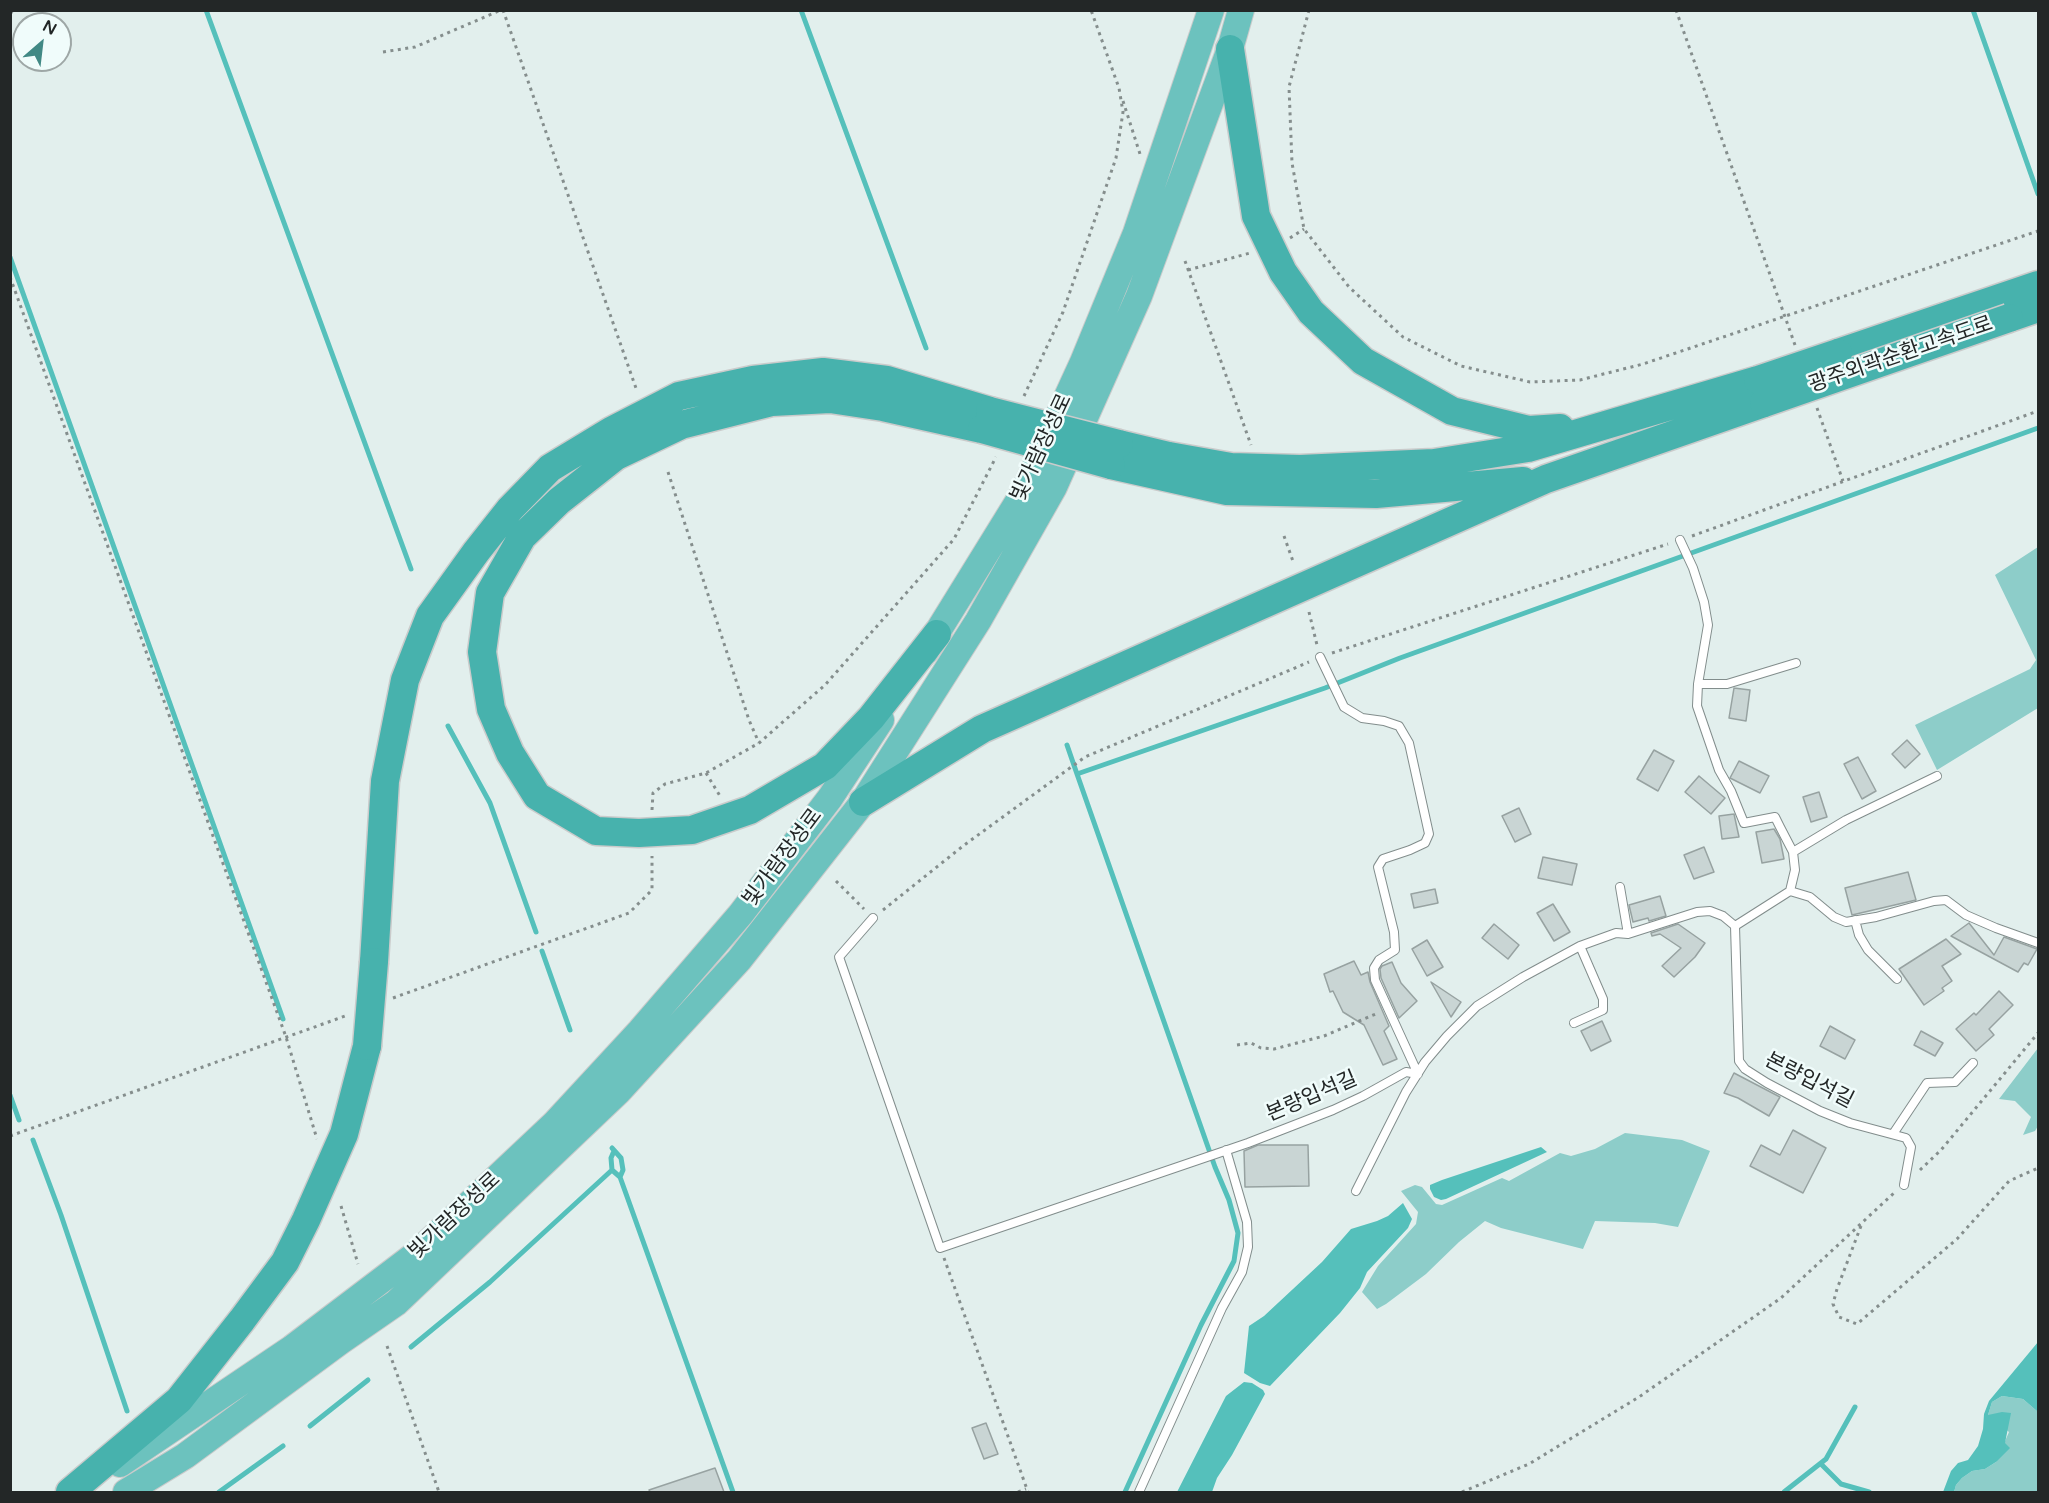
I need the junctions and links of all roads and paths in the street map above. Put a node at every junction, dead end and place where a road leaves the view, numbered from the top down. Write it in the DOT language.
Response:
graph roads {
  1 [pos="16,10"];
  2 [pos="502,10"];
  3 [pos="1091,10"];
  4 [pos="1211,10"];
  5 [pos="1241,10"];
  6 [pos="1309,10"];
  7 [pos="1676,10"];
  8 [pos="10,13"];
  9 [pos="1230,49"];
  10 [pos="383,52"];
  11 [pos="1119,88"];
  12 [pos="1141,157"];
  13 [pos="1304,229"];
  14 [pos="2038,231"];
  15 [pos="1285,241"];
  16 [pos="1250,253"];
  17 [pos="1185,261"];
  18 [pos="1188,270"];
  19 [pos="10,277"];
  20 [pos="2038,285"];
  21 [pos="2007,307"];
  22 [pos="2038,308"];
  23 [pos="1785,316"];
  24 [pos="1796,349"];
  25 [pos="637,391"];
  26 [pos="1761,392"];
  27 [pos="1024,397"];
  28 [pos="1816,404"];
  29 [pos="2038,411"];
  30 [pos="1619,422"];
  31 [pos="991,430"];
  32 [pos="1251,445"];
  33 [pos="1115,454"];
  34 [pos="668,472"];
  35 [pos="1546,478"];
  36 [pos="1843,481"];
  37 [pos="1284,536"];
  38 [pos="1682,544"];
  39 [pos="1294,564"];
  40 [pos="1309,612"];
  41 [pos="937,634"];
  42 [pos="1320,657"];
  43 [pos="1796,663"];
  44 [pos="1698,684"];
  45 [pos="759,743"];
  46 [pos="706,773"];
  47 [pos="1937,776"];
  48 [pos="720,796"];
  49 [pos="863,802"];
  50 [pos="652,810"];
  51 [pos="1793,852"];
  52 [pos="836,881"];
  53 [pos="1620,887"];
  54 [pos="1790,891"];
  55 [pos="873,918"];
  56 [pos="1855,920"];
  57 [pos="1735,926"];
  58 [pos="1628,934"];
  59 [pos="2038,943"];
  60 [pos="1580,946"];
  61 [pos="1897,979"];
  62 [pos="1388,1009"];
  63 [pos="1574,1023"];
  64 [pos="2038,1033"];
  65 [pos="1237,1045"];
  66 [pos="1973,1063"];
  67 [pos="1418,1074"];
  68 [pos="1893,1134"];
  69 [pos="318,1141"];
  70 [pos="1222,1151"];
  71 [pos="2038,1168"];
  72 [pos="1904,1185"];
  73 [pos="1356,1191"];
  74 [pos="341,1206"];
  75 [pos="1861,1224"];
  76 [pos="940,1248"];
  77 [pos="358,1264"];
  78 [pos="387,1346"];
  79 [pos="1027,1491"];
  80 [pos="70,1492"];
  81 [pos="77,1492"];
  82 [pos="126,1492"];
  83 [pos="439,1492"];
  84 [pos="1018,1492"];
  85 [pos="1138,1492"];
  86 [pos="1462,1492"];
  1 -- 8 [label="path"];
  2 -- 10 [label="path"];
  2 -- 25 [label="path"];
  3 -- 11 [label="path"];
  4 -- 41 [label="highway, 빛가람장성로"];
  5 -- 9 [label="highway, 빛가람장성로"];
  6 -- 13 [label="path"];
  7 -- 23 [label="path"];
  9 -- 30 [label="highway"];
  9 -- 49 [label="highway, 빛가람장성로"];
  11 -- 12 [label="path"];
  11 -- 27 [label="path"];
  13 -- 15 [label="path"];
  13 -- 23 [label="path"];
  14 -- 23 [label="path"];
  16 -- 18 [label="path"];
  17 -- 18 [label="path"];
  18 -- 32 [label="path"];
  19 -- 69 [label="path"];
  20 -- 21 [label="highway, 광주외곽순환고속도로"];
  21 -- 22 [label="highway, 광주외곽순환고속도로"];
  21 -- 26 [label="highway, 광주외곽순환고속도로, bridge"];
  21 -- 26 [label="highway, 광주외곽순환고속도로, bridge"];
  23 -- 24 [label="path"];
  26 -- 30 [label="highway"];
  26 -- 35 [label="highway"];
  28 -- 36 [label="path"];
  29 -- 36 [label="path"];
  30 -- 33 [label="highway"];
  31 -- 33 [label="highway, bridge"];
  31 -- 41 [label="highway"];
  31 -- 45 [label="path"];
  31 -- 80 [label="highway, bridge"];
  33 -- 35 [label="highway"];
  34 -- 45 [label="path"];
  35 -- 49 [label="highway"];
  36 -- 38 [label="path"];
  37 -- 39 [label="path"];
  38 -- 42 [label="path"];
  38 -- 44 [label="lane"];
  40 -- 42 [label="path"];
  41 -- 81 [label="highway, 빛가람장성로"];
  42 -- 55 [label="path"];
  42 -- 62 [label="lane"];
  43 -- 44 [label="lane"];
  44 -- 51 [label="lane"];
  45 -- 46 [label="path"];
  46 -- 48 [label="path"];
  46 -- 50 [label="path"];
  47 -- 51 [label="lane"];
  49 -- 82 [label="highway, 빛가람장성로"];
  51 -- 54 [label="lane"];
  52 -- 55 [label="path"];
  53 -- 58 [label="lane"];
  54 -- 56 [label="lane"];
  54 -- 57 [label="lane"];
  55 -- 76 [label="lane"];
  56 -- 59 [label="lane"];
  56 -- 61 [label="lane"];
  57 -- 58 [label="lane"];
  57 -- 68 [label="lane, 본량입석길"];
  58 -- 60 [label="lane"];
  60 -- 63 [label="lane"];
  60 -- 67 [label="lane"];
  62 -- 65 [label="path"];
  62 -- 67 [label="lane"];
  64 -- 72 [label="path"];
  66 -- 68 [label="lane"];
  67 -- 70 [label="lane, 본량입석길"];
  67 -- 73 [label="lane"];
  68 -- 72 [label="lane"];
  70 -- 76 [label="lane, 본량입석길"];
  70 -- 85 [label="lane"];
  71 -- 75 [label="path"];
  72 -- 75 [label="path"];
  74 -- 77 [label="path"];
  75 -- 86 [label="path"];
  76 -- 79 [label="path"];
  78 -- 83 [label="path"];
  79 -- 84 [label="path"];
}
